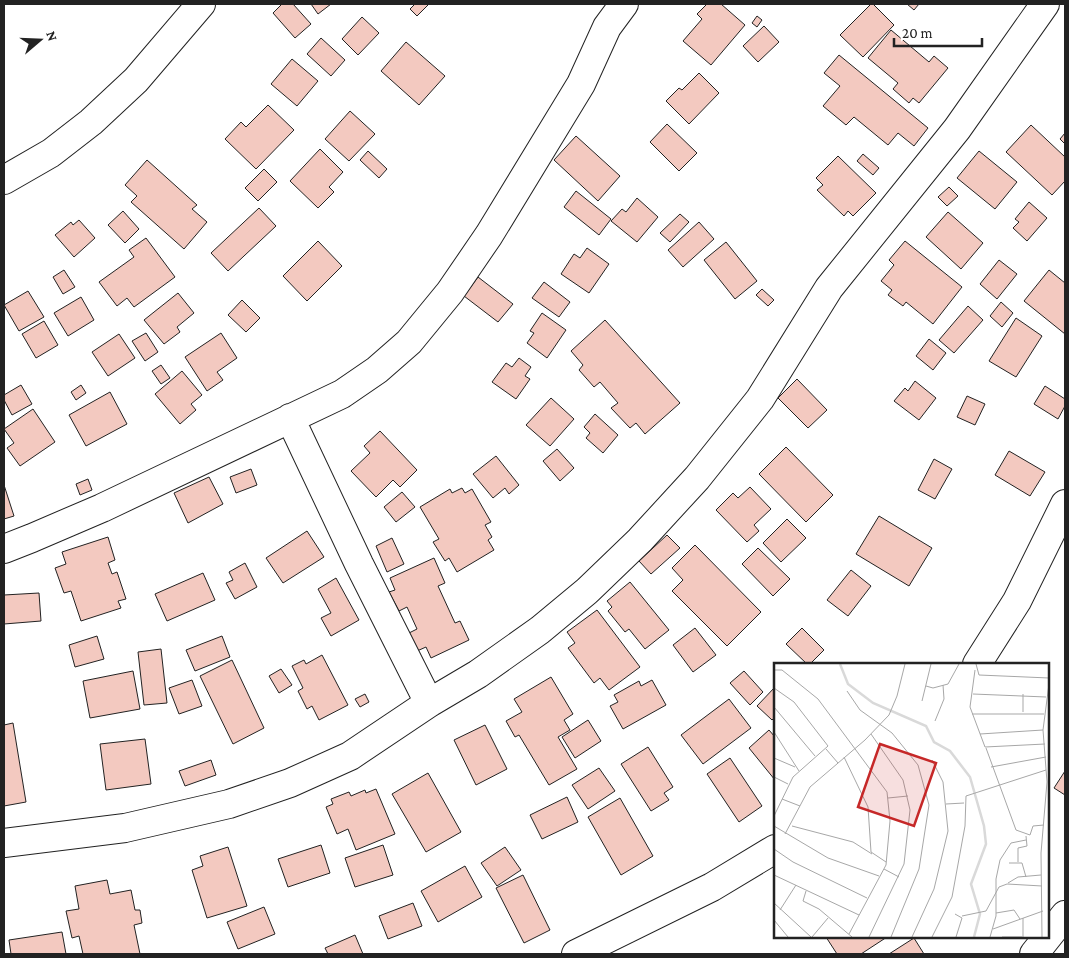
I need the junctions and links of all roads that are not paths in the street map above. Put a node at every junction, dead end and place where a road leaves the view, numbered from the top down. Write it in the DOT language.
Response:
graph roads {
  1 [pos="201,4"];
  2 [pos="624,4"];
  3 [pos="1045,4"];
  4 [pos="4,180"];
  5 [pos="290,418"];
  6 [pos="1065,504"];
  7 [pos="4,549"];
  8 [pos="978,663"];
  9 [pos="429,703"];
  10 [pos="4,843"];
  11 [pos="774,850"];
  12 [pos="1065,915"];
  13 [pos="1049,935"];
  14 [pos="1047,938"];
  15 [pos="576,954"];
  16 [pos="1034,954"];
  1 -- 4 [label="street"];
  2 -- 5 [label="street"];
  3 -- 9 [label="street"];
  5 -- 7 [label="street"];
  5 -- 9 [label="street"];
  6 -- 8 [label="street"];
  9 -- 10 [label="street"];
  11 -- 15 [label="street"];
  12 -- 13 [label="street"];
  14 -- 16 [label="street"];
}
